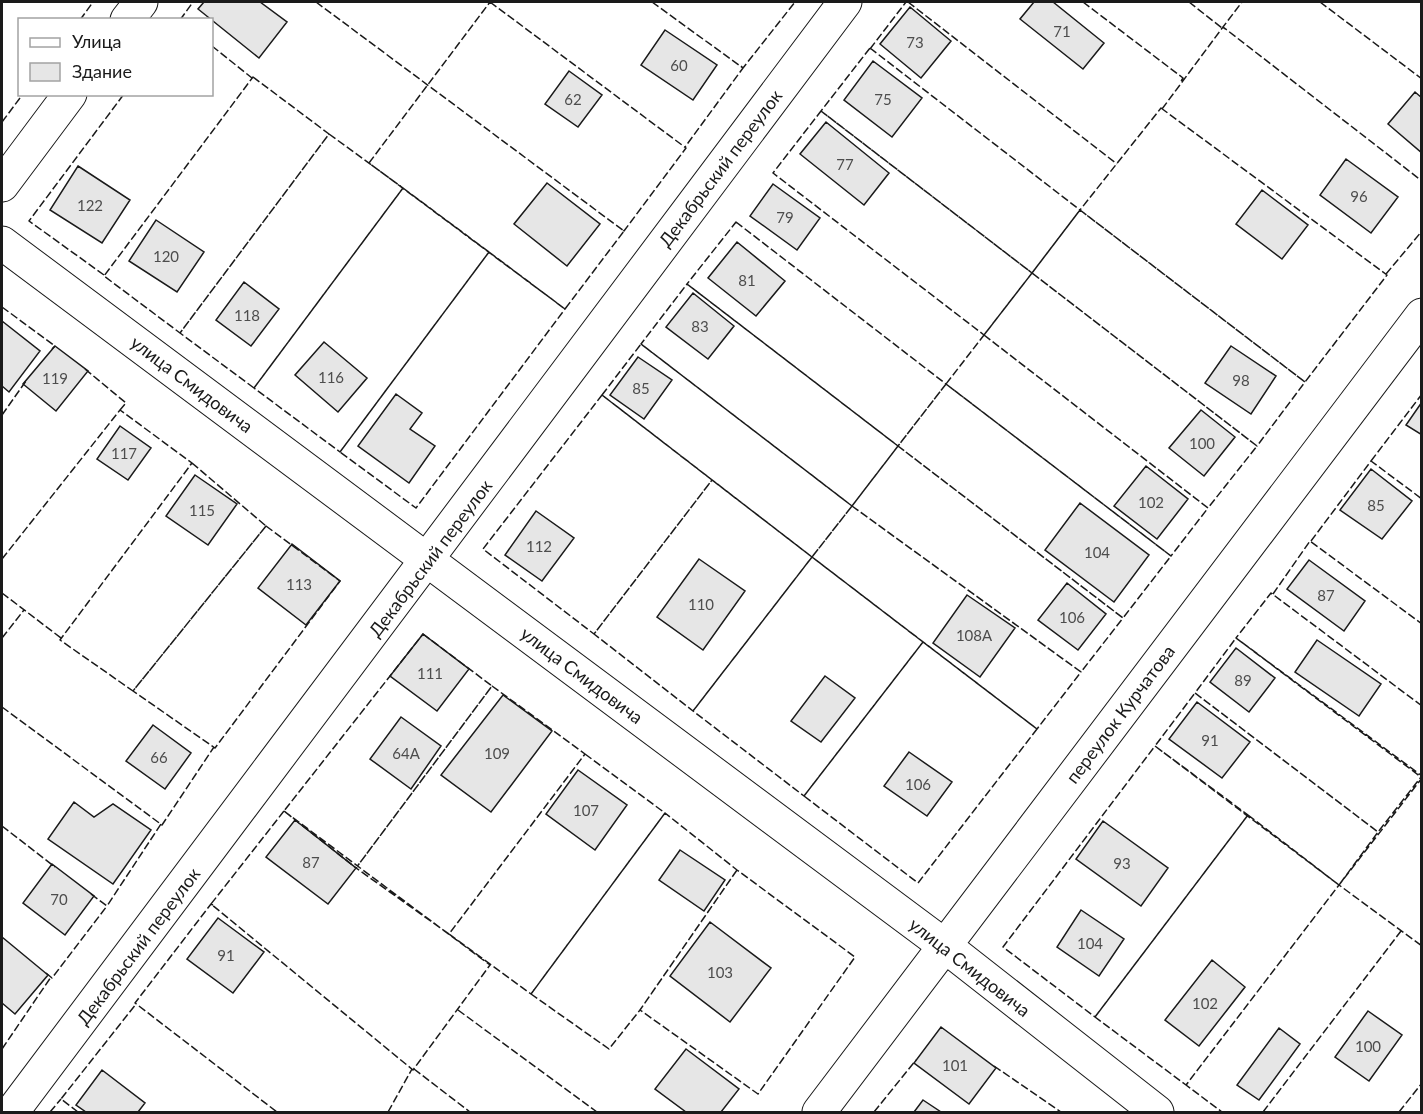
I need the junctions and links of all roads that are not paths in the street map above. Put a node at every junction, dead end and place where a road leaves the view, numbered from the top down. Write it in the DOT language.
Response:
graph roads {
  1 [pos="141,2"];
  2 [pos="845,2"];
  3 [pos="129,18"];
  4 [pos="69,96"];
  5 [pos="2,185"];
  6 [pos="2,243"];
  7 [pos="1422,315"];
  8 [pos="428,560"];
  9 [pos="945,946"];
  10 [pos="12,1113"];
  11 [pos="819,1113"];
  12 [pos="1157,1113"];
  1 -- 3 [label="street"];
  2 -- 8 [label="street, Декабрьский переулок"];
  4 -- 5 [label="street"];
  6 -- 8 [label="street, улица Смидовича"];
  7 -- 9 [label="street, переулок Курчатова"];
  8 -- 9 [label="street, улица Смидовича"];
  8 -- 10 [label="street, Декабрьский переулок"];
  9 -- 11 [label="street, переулок Курчатова"];
  9 -- 12 [label="street, улица Смидовича"];
}
